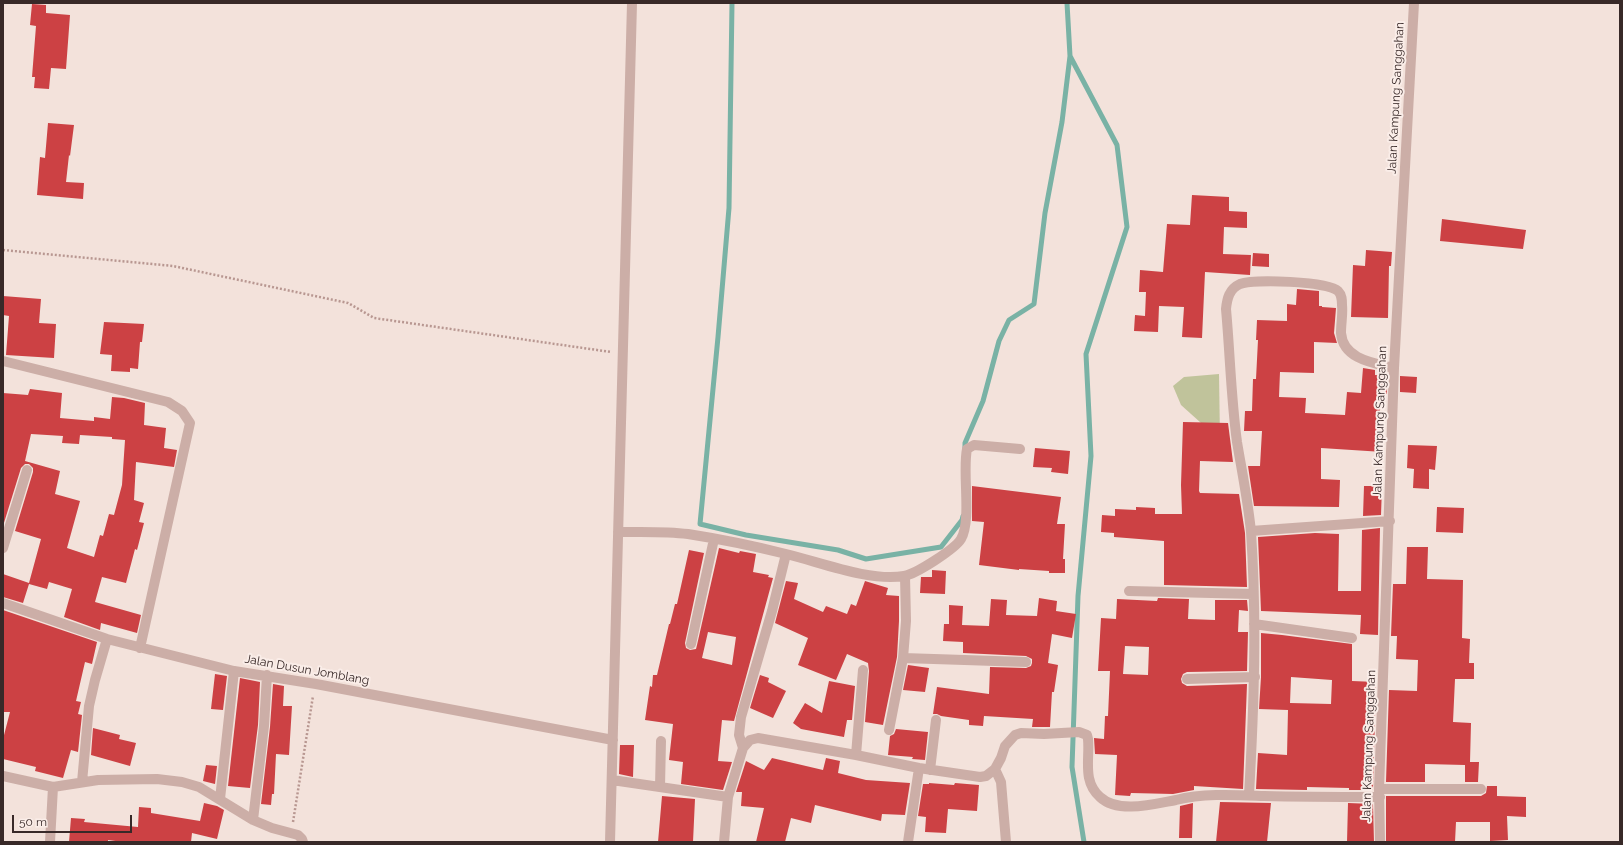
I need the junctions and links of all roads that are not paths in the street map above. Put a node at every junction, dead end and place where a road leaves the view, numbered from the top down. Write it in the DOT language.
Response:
graph roads {
  1 [pos="632,3"];
  2 [pos="1414,3"];
  3 [pos="3,361"];
  4 [pos="1394,368"];
  5 [pos="1020,449"];
  6 [pos="27,470"];
  7 [pos="1390,521"];
  8 [pos="6,526"];
  9 [pos="1251,531"];
  10 [pos="618,532"];
  11 [pos="714,539"];
  12 [pos="3,548"];
  13 [pos="786,554"];
  14 [pos="905,576"];
  15 [pos="1129,591"];
  16 [pos="1253,594"];
  17 [pos="3,603"];
  18 [pos="1254,624"];
  19 [pos="1352,638"];
  20 [pos="107,639"];
  21 [pos="691,644"];
  22 [pos="140,648"];
  23 [pos="903,658"];
  24 [pos="1026,662"];
  25 [pos="863,670"];
  26 [pos="234,671"];
  27 [pos="267,675"];
  28 [pos="1255,677"];
  29 [pos="1187,679"];
  30 [pos="936,720"];
  31 [pos="889,730"];
  32 [pos="613,740"];
  33 [pos="661,741"];
  34 [pos="743,748"];
  35 [pos="856,755"];
  36 [pos="919,768"];
  37 [pos="995,769"];
  38 [pos="930,770"];
  39 [pos="3,776"];
  40 [pos="612,780"];
  41 [pos="82,782"];
  42 [pos="53,786"];
  43 [pos="660,787"];
  44 [pos="1481,789"];
  45 [pos="1379,793"];
  46 [pos="1249,795"];
  47 [pos="728,797"];
  48 [pos="220,799"];
  49 [pos="252,820"];
  50 [pos="50,842"];
  51 [pos="303,842"];
  52 [pos="610,842"];
  53 [pos="724,842"];
  54 [pos="908,842"];
  55 [pos="1006,842"];
  56 [pos="1380,842"];
  1 -- 10 [label="street"];
  2 -- 4 [label="street, Jalan Kampung Sanggahan"];
  3 -- 22 [label="street"];
  4 -- 7 [label="street, Jalan Kampung Sanggahan"];
  4 -- 9 [label="street"];
  5 -- 14 [label="street"];
  6 -- 8 [label="street"];
  7 -- 9 [label="street"];
  7 -- 45 [label="street, Jalan Kampung Sanggahan"];
  8 -- 12 [label="street"];
  9 -- 16 [label="street"];
  10 -- 11 [label="street"];
  10 -- 32 [label="street"];
  11 -- 13 [label="street"];
  11 -- 21 [label="street"];
  13 -- 14 [label="street"];
  13 -- 34 [label="street"];
  14 -- 23 [label="street"];
  15 -- 16 [label="street"];
  16 -- 18 [label="street"];
  17 -- 20 [label="street, Jalan Dusun Jomblang"];
  18 -- 19 [label="street"];
  18 -- 28 [label="street"];
  20 -- 22 [label="street, Jalan Dusun Jomblang"];
  20 -- 41 [label="street"];
  22 -- 26 [label="street, Jalan Dusun Jomblang"];
  23 -- 24 [label="street"];
  23 -- 31 [label="street"];
  25 -- 35 [label="street"];
  26 -- 27 [label="street, Jalan Dusun Jomblang"];
  26 -- 48 [label="street"];
  27 -- 32 [label="street, Jalan Dusun Jomblang"];
  27 -- 49 [label="street"];
  28 -- 29 [label="street"];
  28 -- 46 [label="street"];
  30 -- 38 [label="street"];
  32 -- 40 [label="street"];
  33 -- 43 [label="street"];
  34 -- 35 [label="street"];
  34 -- 47 [label="street"];
  35 -- 36 [label="street"];
  36 -- 38 [label="street"];
  36 -- 54 [label="street"];
  37 -- 38 [label="street"];
  37 -- 46 [label="street"];
  37 -- 55 [label="street"];
  39 -- 42 [label="street"];
  40 -- 43 [label="street"];
  40 -- 52 [label="street"];
  41 -- 42 [label="street"];
  41 -- 48 [label="street"];
  42 -- 50 [label="street"];
  43 -- 47 [label="street"];
  44 -- 45 [label="street"];
  45 -- 46 [label="street"];
  45 -- 56 [label="street, Jalan Kampung Sanggahan"];
  47 -- 53 [label="street"];
  48 -- 49 [label="street"];
  49 -- 51 [label="street"];
}
